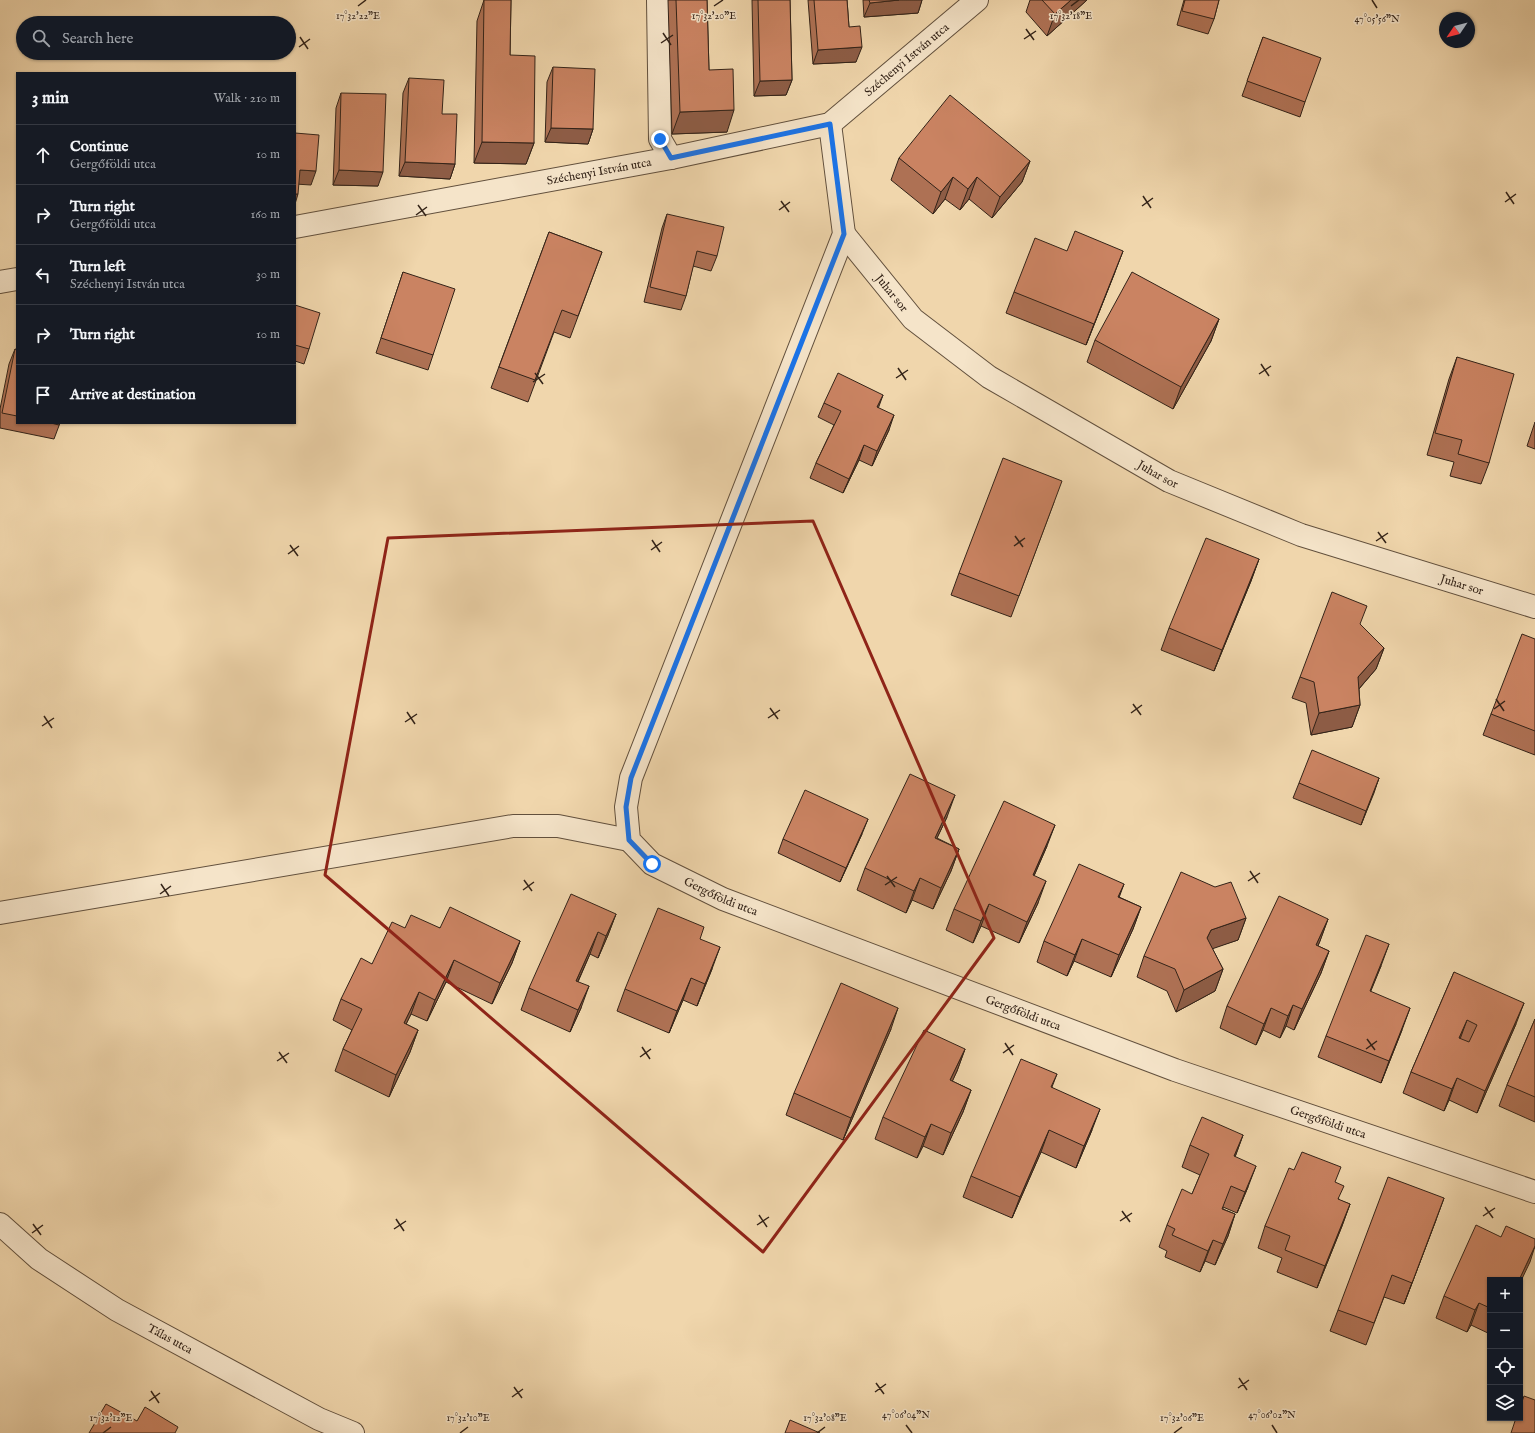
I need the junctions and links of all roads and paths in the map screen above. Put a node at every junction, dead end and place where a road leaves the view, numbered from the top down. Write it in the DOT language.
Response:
graph roads {
  1 [pos="658,0"];
  2 [pos="977,0"];
  3 [pos="830,124"];
  4 [pos="671,158"];
  5 [pos="296,228"];
  6 [pos="844,234"];
  7 [pos="16,279"];
  8 [pos="0,282"];
  9 [pos="1535,607"];
  10 [pos="629,840"];
  11 [pos="0,913"];
  12 [pos="1535,1192"];
  13 [pos="0,1224"];
  14 [pos="353,1433"];
  1 -- 4 [label="street"];
  2 -- 3 [label="street, Széchenyi István utca"];
  3 -- 4 [label="street, Széchenyi István utca"];
  3 -- 6 [label="street"];
  4 -- 5 [label="street, Széchenyi István utca"];
  6 -- 9 [label="street, Juhar sor"];
  6 -- 10 [label="street"];
  7 -- 8 [label="street"];
  10 -- 11 [label="street"];
  10 -- 12 [label="street, Gergőföldi utca"];
  13 -- 14 [label="street, Tálas utca"];
}
